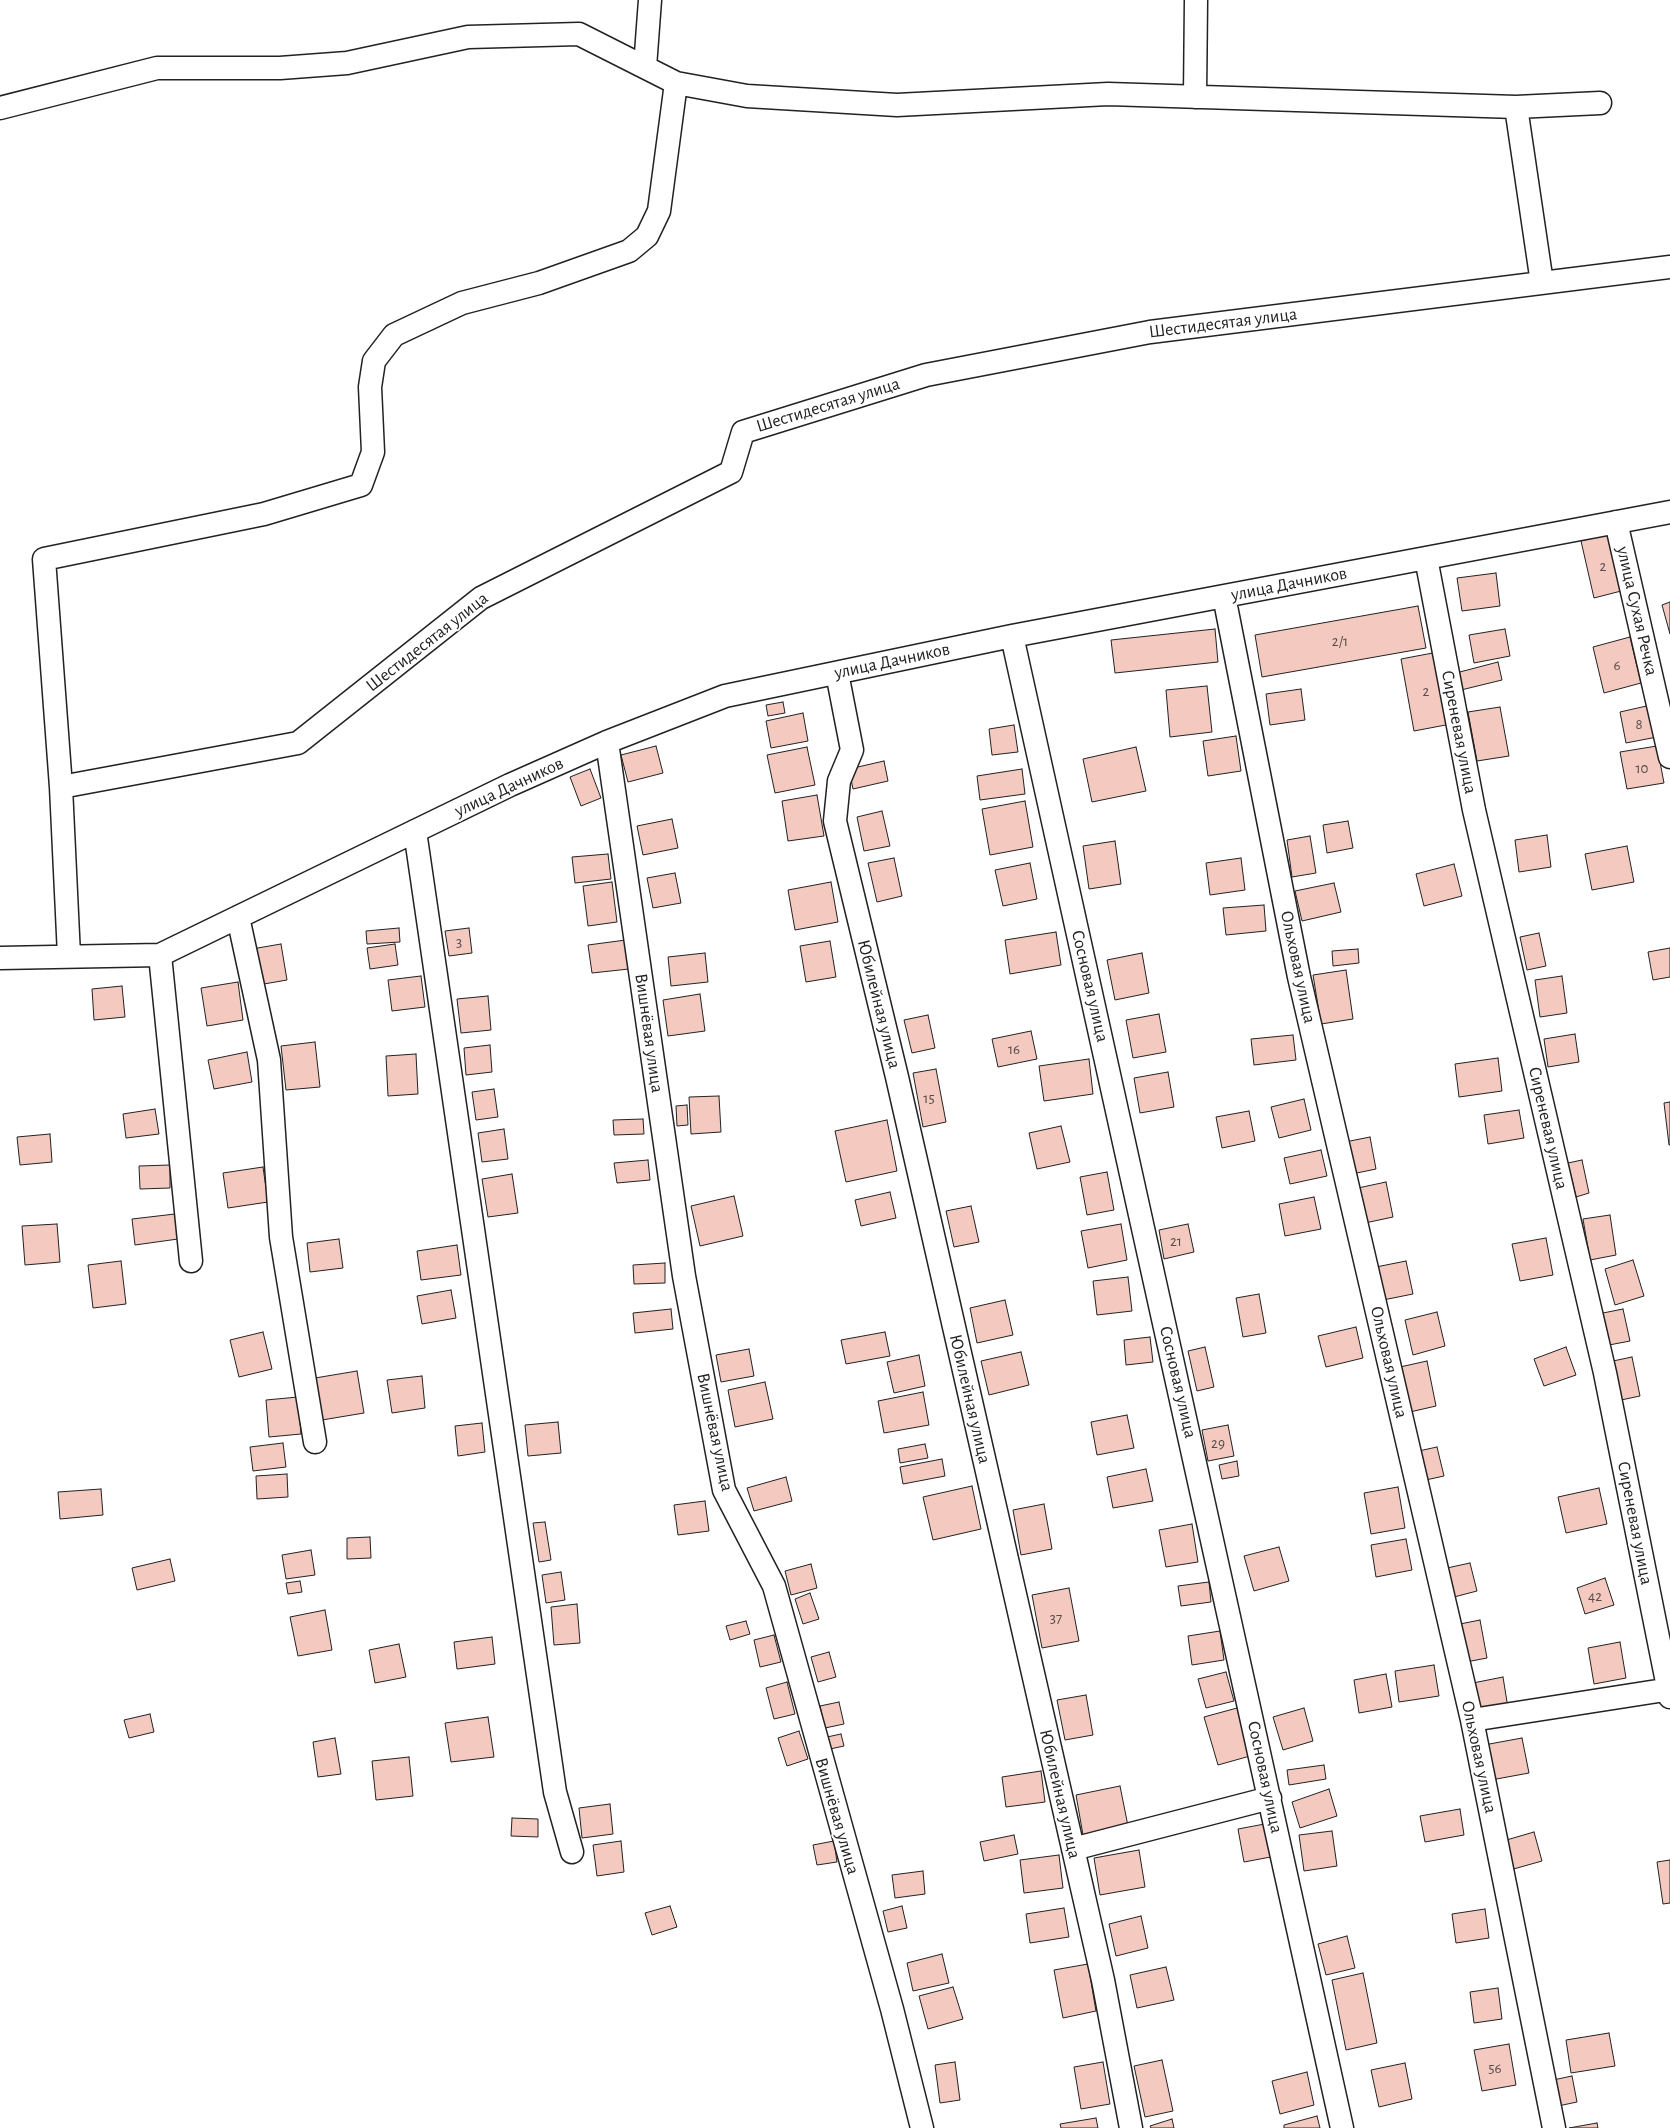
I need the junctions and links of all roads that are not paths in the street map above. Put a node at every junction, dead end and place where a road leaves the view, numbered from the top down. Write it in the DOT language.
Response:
graph roads {
  1 [pos="650,0"];
  2 [pos="1196,0"];
  3 [pos="645,67"];
  4 [pos="676,83"];
  5 [pos="1195,97"];
  6 [pos="1600,103"];
  7 [pos="1516,106"];
  8 [pos="0,108"];
  9 [pos="1670,267"];
  10 [pos="1542,283"];
  11 [pos="1670,512"];
  12 [pos="1616,522"];
  13 [pos="1426,558"];
  14 [pos="1224,596"];
  15 [pos="1012,636"];
  16 [pos="837,672"];
  17 [pos="608,742"];
  18 [pos="1670,757"];
  19 [pos="61,787"];
  20 [pos="415,831"];
  21 [pos="238,917"];
  22 [pos="160,955"];
  23 [pos="69,956"];
  24 [pos="0,958"];
  25 [pos="191,1261"];
  26 [pos="315,1442"];
  27 [pos="1669,1692"];
  28 [pos="1472,1720"];
  29 [pos="1270,1798"];
  30 [pos="1073,1849"];
  31 [pos="572,1852"];
  32 [pos="922,2128"];
  33 [pos="1131,2128"];
  34 [pos="1342,2128"];
  35 [pos="1554,2128"];
  1 -- 3 [label="street"];
  2 -- 5 [label="street"];
  3 -- 4 [label="street"];
  3 -- 8 [label="street"];
  4 -- 5 [label="street"];
  4 -- 19 [label="street"];
  5 -- 7 [label="street"];
  6 -- 7 [label="street"];
  7 -- 10 [label="street"];
  9 -- 10 [label="street, Шестидесятая улица"];
  10 -- 19 [label="street, Шестидесятая улица"];
  11 -- 12 [label="street, улица Дачников"];
  12 -- 13 [label="street, улица Дачников"];
  12 -- 18 [label="street, улица Сухая Речка"];
  13 -- 14 [label="street, улица Дачников"];
  13 -- 27 [label="street, Сиреневая улица"];
  14 -- 15 [label="street, улица Дачников"];
  14 -- 28 [label="street, Ольховая улица"];
  15 -- 16 [label="street, улица Дачников"];
  15 -- 29 [label="street, Сосновая улица"];
  16 -- 17 [label="street, улица Дачников"];
  16 -- 30 [label="street, Юбилейная улица"];
  17 -- 20 [label="street, улица Дачников"];
  17 -- 32 [label="street, Вишнёвая улица"];
  19 -- 23 [label="street"];
  20 -- 21 [label="street, улица Дачников"];
  20 -- 31 [label="street"];
  21 -- 22 [label="street, улица Дачников"];
  21 -- 26 [label="street"];
  22 -- 23 [label="street"];
  22 -- 25 [label="street"];
  23 -- 24 [label="street"];
  27 -- 28 [label="street"];
  28 -- 35 [label="street, Ольховая улица"];
  29 -- 30 [label="street"];
  29 -- 34 [label="street, Сосновая улица"];
  30 -- 33 [label="street, Юбилейная улица"];
}
